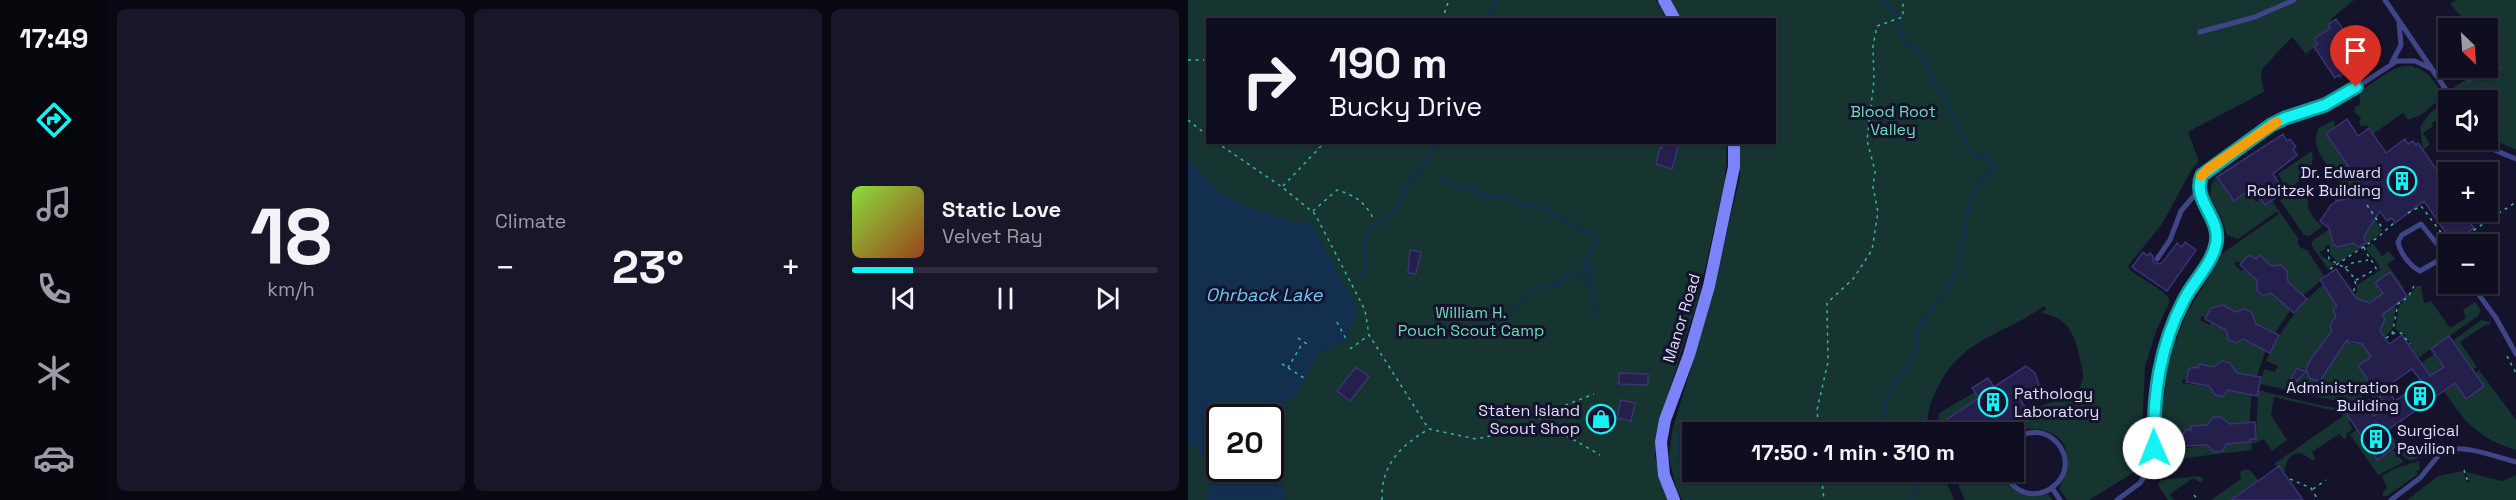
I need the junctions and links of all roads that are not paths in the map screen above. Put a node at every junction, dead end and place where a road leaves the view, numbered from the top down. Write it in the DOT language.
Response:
graph roads {
  1 [pos="1664,0"];
  2 [pos="2294,0"];
  3 [pos="2385,0"];
  4 [pos="1674,18"];
  5 [pos="2398,19"];
  6 [pos="2200,32"];
  7 [pos="2389,66"];
  8 [pos="2432,69"];
  9 [pos="2446,90"];
  10 [pos="1734,144"];
  11 [pos="2494,150"];
  12 [pos="2516,159"];
  13 [pos="2199,190"];
  14 [pos="2447,255"];
  15 [pos="2157,259"];
  16 [pos="2478,294"];
  17 [pos="2516,354"];
  18 [pos="2024,434"];
  19 [pos="2516,462"];
  20 [pos="2012,482"];
  21 [pos="2052,488"];
  22 [pos="1674,500"];
  23 [pos="2060,500"];
  24 [pos="2117,500"];
  25 [pos="2391,500"];
  1 -- 4 [label="street"];
  2 -- 6 [label="lane"];
  3 -- 5 [label="lane"];
  5 -- 7 [label="lane"];
  5 -- 8 [label="lane"];
  7 -- 8 [label="lane"];
  7 -- 13 [label="lane"];
  8 -- 9 [label="lane"];
  10 -- 22 [label="street, Manor Road"];
  11 -- 12 [label="lane"];
  13 -- 15 [label="lane"];
  13 -- 24 [label="lane"];
  14 -- 14 [label="lane"];
  16 -- 17 [label="lane"];
  18 -- 21 [label="lane"];
  19 -- 25 [label="lane"];
  20 -- 21 [label="lane"];
  21 -- 23 [label="lane"];
}
